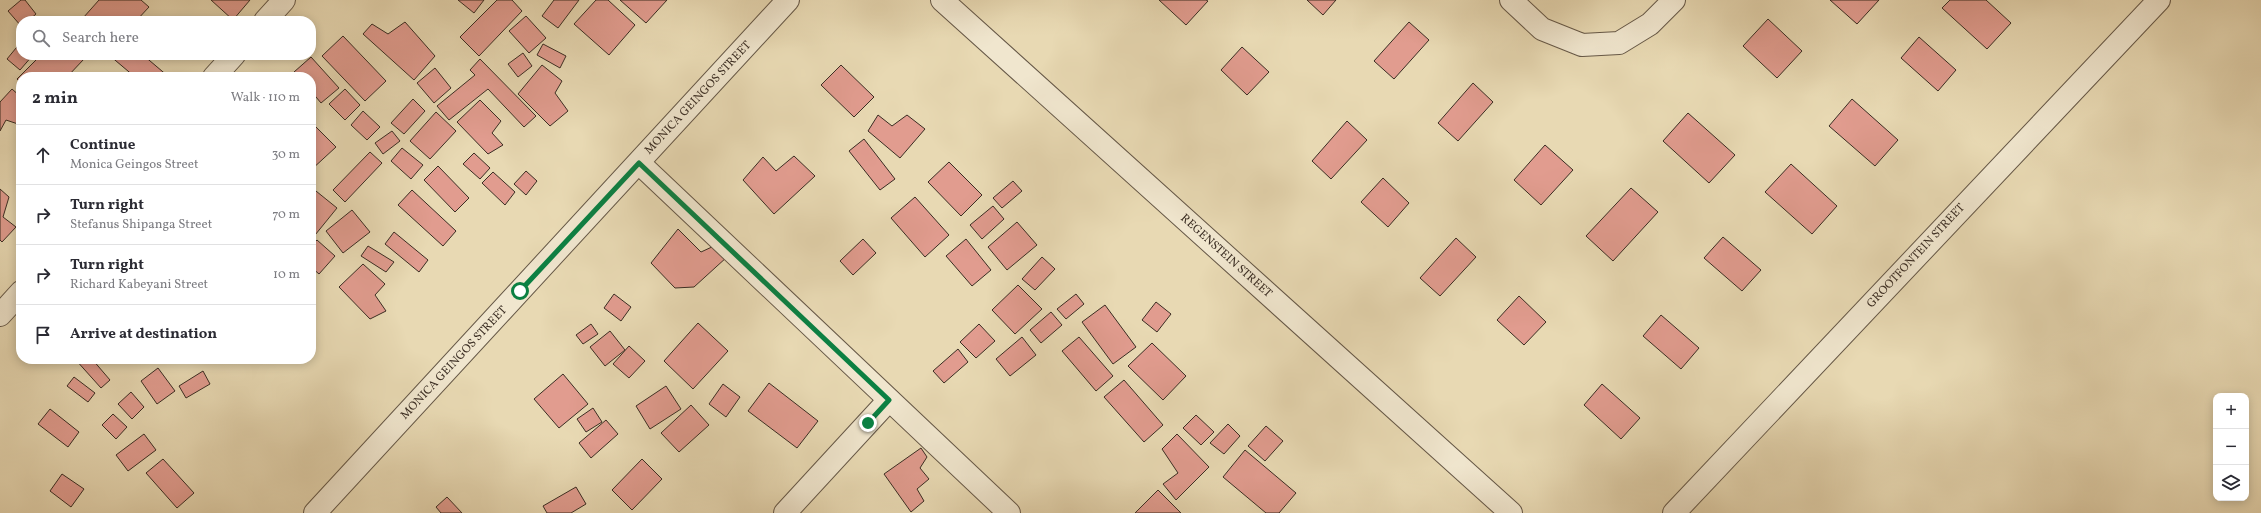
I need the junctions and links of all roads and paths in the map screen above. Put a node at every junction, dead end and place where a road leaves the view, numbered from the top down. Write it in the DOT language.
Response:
graph roads {
  1 [pos="284,0"];
  2 [pos="788,0"];
  3 [pos="942,0"];
  4 [pos="1512,0"];
  5 [pos="1674,0"];
  6 [pos="2159,0"];
  7 [pos="270,16"];
  8 [pos="229,60"];
  9 [pos="219,72"];
  10 [pos="639,163"];
  11 [pos="16,297"];
  12 [pos="0,315"];
  13 [pos="889,400"];
  14 [pos="315,513"];
  15 [pos="785,513"];
  16 [pos="1009,513"];
  17 [pos="1511,513"];
  18 [pos="1674,513"];
  1 -- 7 [label="street"];
  2 -- 10 [label="street, MONICA GEINGOS STREET"];
  3 -- 17 [label="street, REGENSTEIN STREET"];
  4 -- 5 [label="street"];
  6 -- 18 [label="street, GROOTFONTEIN STREET"];
  8 -- 9 [label="street"];
  10 -- 13 [label="street"];
  10 -- 14 [label="street, MONICA GEINGOS STREET"];
  11 -- 12 [label="street"];
  13 -- 15 [label="street"];
  13 -- 16 [label="street"];
}
